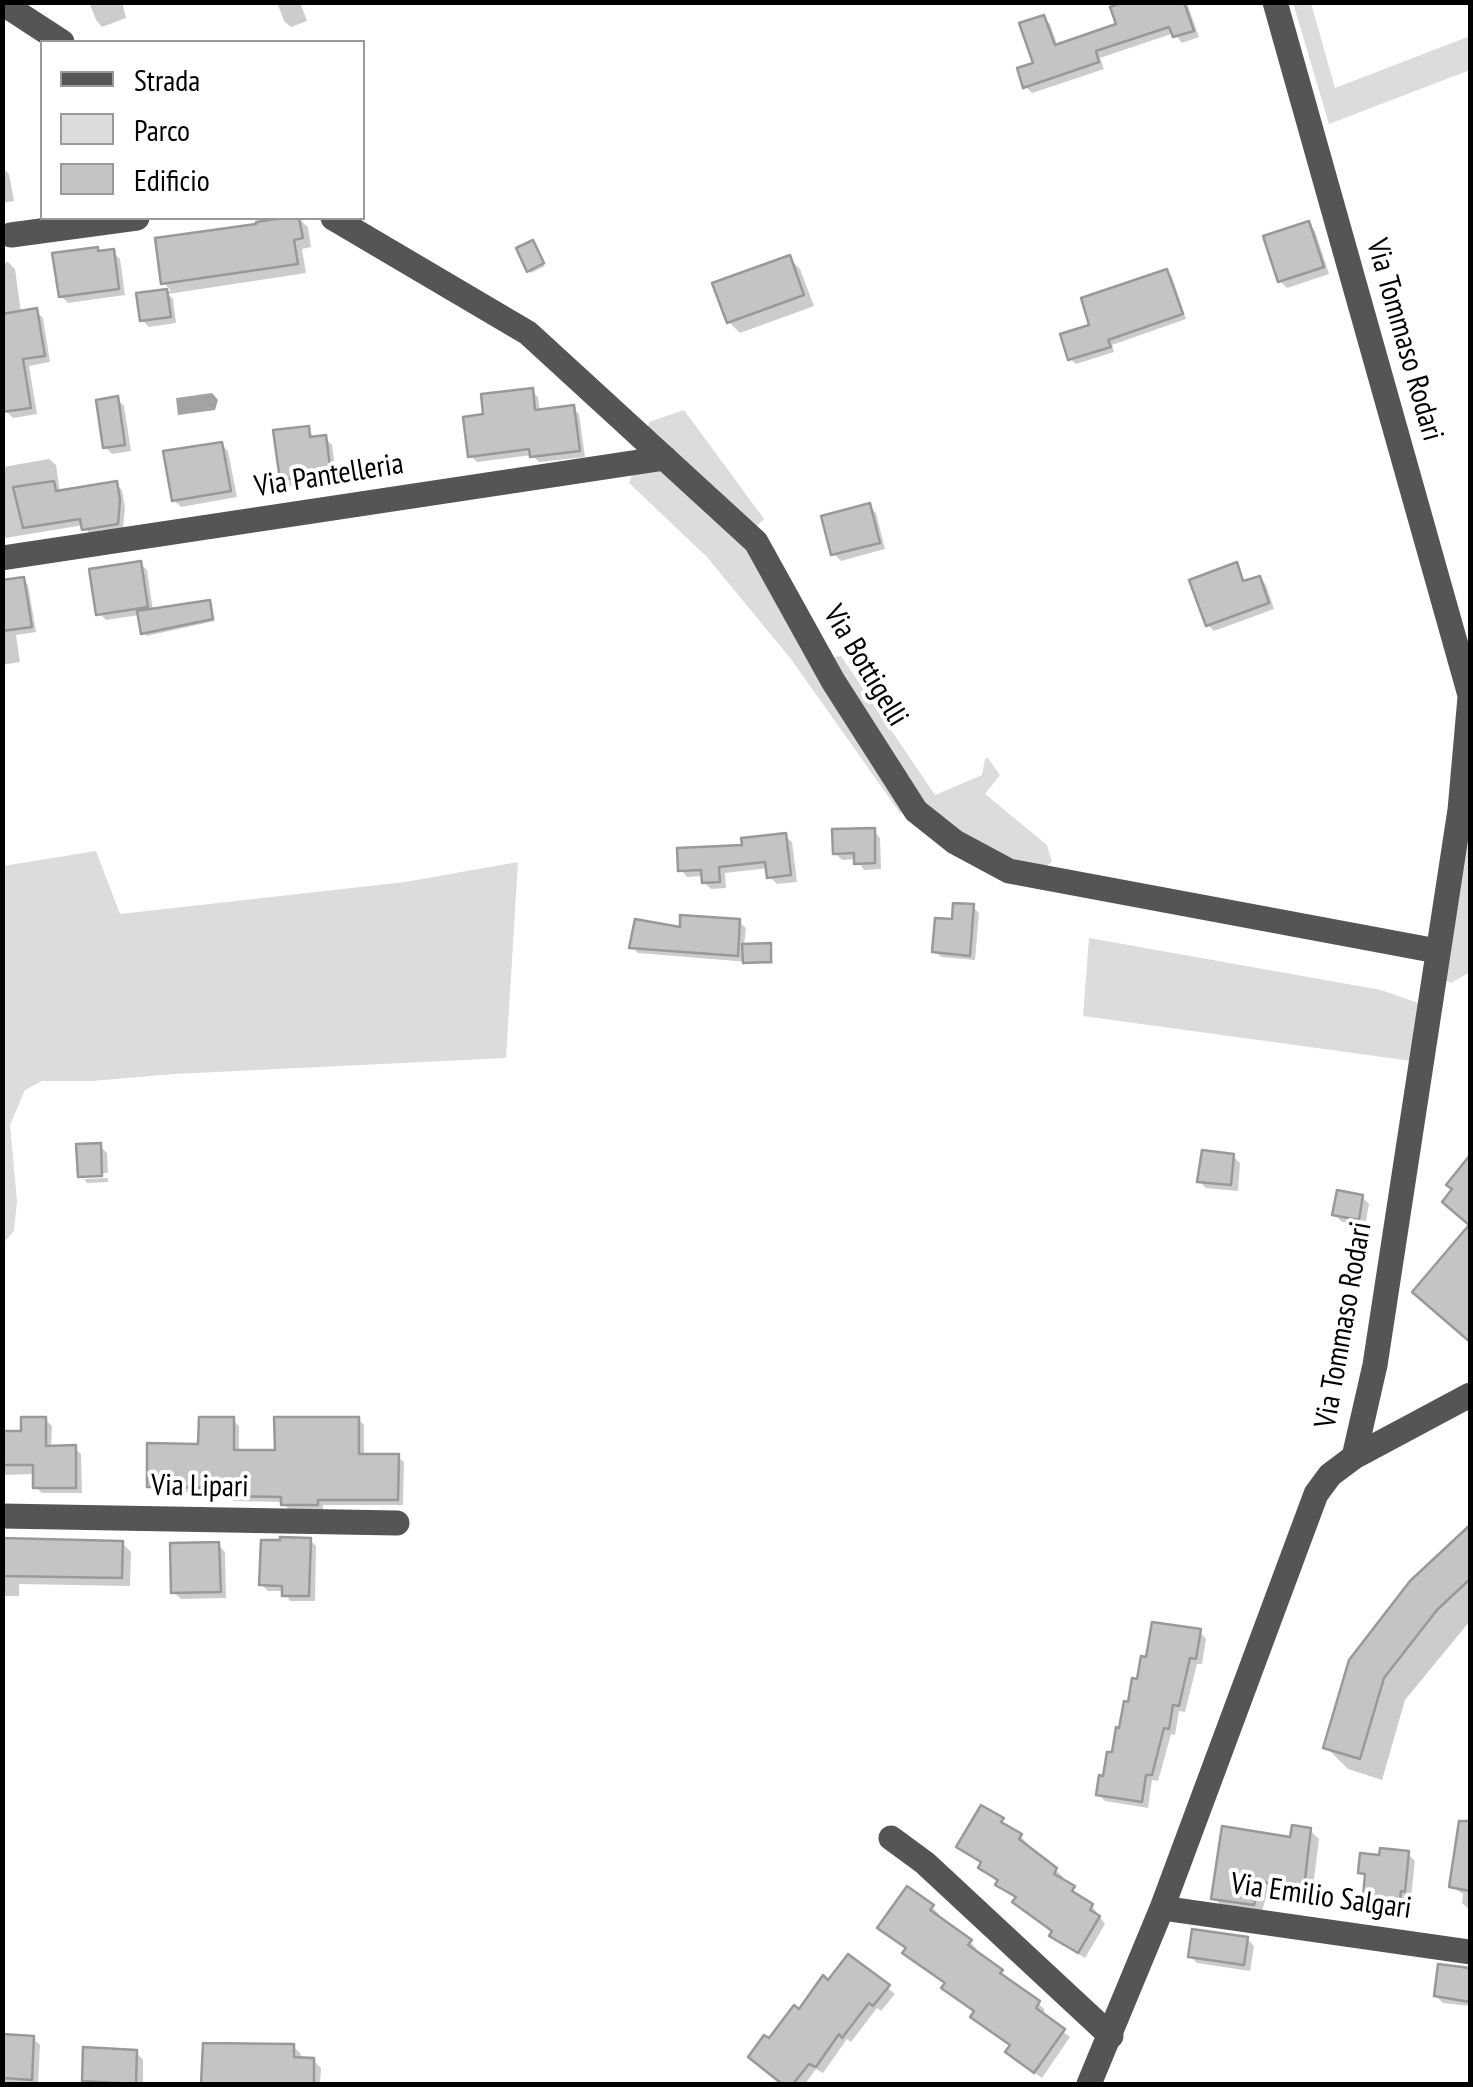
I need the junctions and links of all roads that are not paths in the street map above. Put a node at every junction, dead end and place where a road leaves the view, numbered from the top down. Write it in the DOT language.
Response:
graph roads {
  1 [pos="1274,2"];
  2 [pos="2,3"];
  3 [pos="59,40"];
  4 [pos="122,220"];
  5 [pos="336,220"];
  6 [pos="11,235"];
  7 [pos="665,458"];
  8 [pos="2,558"];
  9 [pos="1470,696"];
  10 [pos="1437,951"];
  11 [pos="1470,1395"];
  12 [pos="1354,1458"];
  13 [pos="2,1516"];
  14 [pos="397,1523"];
  15 [pos="891,1838"];
  16 [pos="1162,1908"];
  17 [pos="1470,1952"];
  18 [pos="1112,2036"];
  19 [pos="1090,2084"];
  1 -- 9 [label="street, Via Tommaso Rodari"];
  2 -- 3 [label="street"];
  4 -- 6 [label="street"];
  5 -- 7 [label="street, Via Bottigelli"];
  7 -- 8 [label="street, Via Pantelleria"];
  7 -- 10 [label="street, Via Bottigelli"];
  9 -- 10 [label="street, Via Tommaso Rodari"];
  10 -- 12 [label="street, Via Tommaso Rodari"];
  11 -- 12 [label="street"];
  12 -- 16 [label="street, Via Tommaso Rodari"];
  13 -- 14 [label="street, Via Lipari"];
  15 -- 18 [label="street"];
  16 -- 17 [label="street, Via Emilio Salgari"];
  16 -- 18 [label="street, Via Tommaso Rodari"];
  18 -- 19 [label="street, Via Tommaso Rodari"];
}
